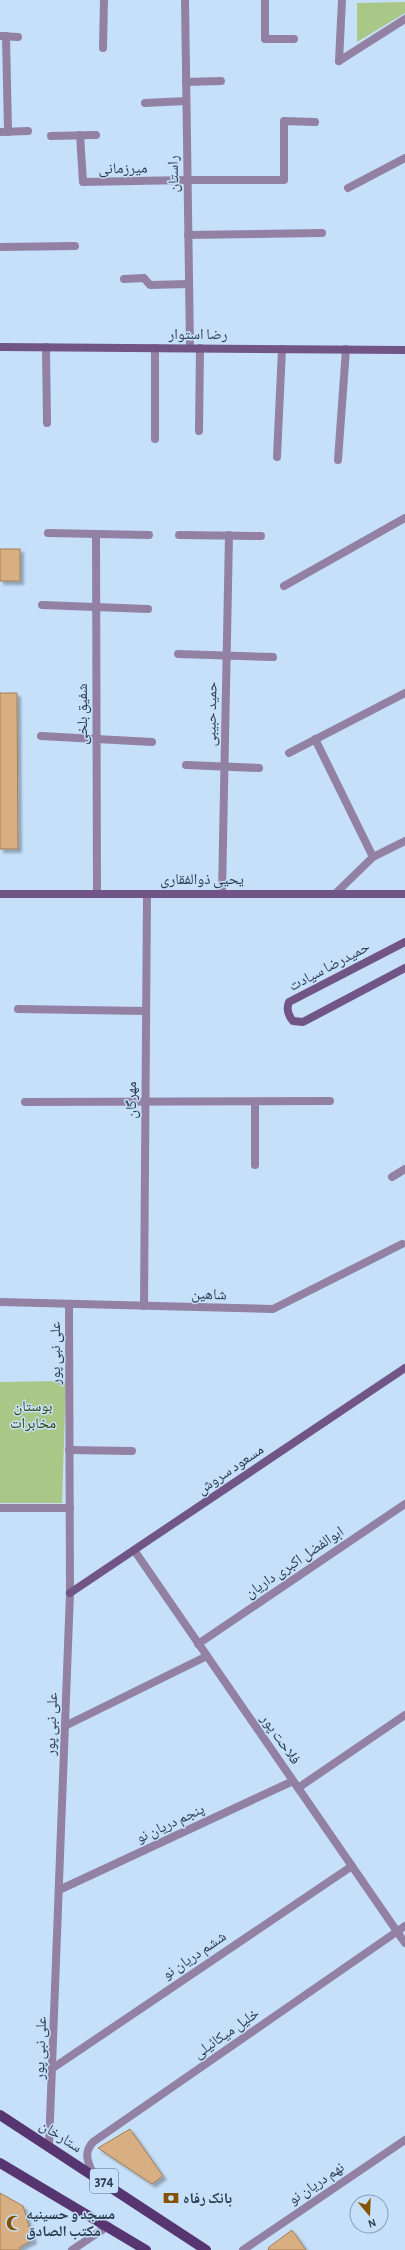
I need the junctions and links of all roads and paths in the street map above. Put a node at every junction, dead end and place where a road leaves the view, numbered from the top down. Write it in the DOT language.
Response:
graph roads {
  1 [pos="104,0"];
  2 [pos="185,0"];
  3 [pos="265,0"];
  4 [pos="342,0"];
  5 [pos="405,19"];
  6 [pos="3,36"];
  7 [pos="18,36"];
  8 [pos="294,39"];
  9 [pos="103,48"];
  10 [pos="221,81"];
  11 [pos="3,82"];
  12 [pos="186,82"];
  13 [pos="186,101"];
  14 [pos="145,103"];
  15 [pos="315,122"];
  16 [pos="28,131"];
  17 [pos="4,132"];
  18 [pos="80,135"];
  19 [pos="96,135"];
  20 [pos="51,136"];
  21 [pos="405,158"];
  22 [pos="187,180"];
  23 [pos="348,188"];
  24 [pos="322,233"];
  25 [pos="188,235"];
  26 [pos="75,246"];
  27 [pos="0,247"];
  28 [pos="124,279"];
  29 [pos="189,284"];
  30 [pos="405,345"];
  31 [pos="0,347"];
  32 [pos="46,348"];
  33 [pos="155,348"];
  34 [pos="190,348"];
  35 [pos="200,348"];
  36 [pos="282,349"];
  37 [pos="346,349"];
  38 [pos="396,350"];
  39 [pos="405,350"];
  40 [pos="47,423"];
  41 [pos="199,430"];
  42 [pos="155,439"];
  43 [pos="277,457"];
  44 [pos="338,460"];
  45 [pos="405,518"];
  46 [pos="48,533"];
  47 [pos="96,534"];
  48 [pos="149,535"];
  49 [pos="179,535"];
  50 [pos="229,535"];
  51 [pos="262,536"];
  52 [pos="284,586"];
  53 [pos="42,604"];
  54 [pos="96,607"];
  55 [pos="148,609"];
  56 [pos="178,654"];
  57 [pos="226,656"];
  58 [pos="273,657"];
  59 [pos="405,693"];
  60 [pos="41,736"];
  61 [pos="96,739"];
  62 [pos="315,739"];
  63 [pos="152,742"];
  64 [pos="289,752"];
  65 [pos="186,765"];
  66 [pos="224,767"];
  67 [pos="259,768"];
  68 [pos="405,841"];
  69 [pos="373,857"];
  70 [pos="336,893"];
  71 [pos="0,894"];
  72 [pos="96,894"];
  73 [pos="147,894"];
  74 [pos="222,894"];
  75 [pos="405,894"];
  76 [pos="405,942"];
  77 [pos="405,968"];
  78 [pos="18,1009"];
  79 [pos="146,1011"];
  80 [pos="330,1101"];
  81 [pos="25,1102"];
  82 [pos="145,1102"];
  83 [pos="255,1102"];
  84 [pos="256,1165"];
  85 [pos="405,1169"];
  86 [pos="392,1177"];
  87 [pos="402,1244"];
  88 [pos="0,1302"];
  89 [pos="69,1304"];
  90 [pos="144,1306"];
  91 [pos="405,1368"];
  92 [pos="69,1450"];
  93 [pos="132,1451"];
  94 [pos="405,1504"];
  95 [pos="0,1508"];
  96 [pos="70,1508"];
  97 [pos="134,1550"];
  98 [pos="70,1593"];
  99 [pos="198,1644"];
  100 [pos="207,1656"];
  101 [pos="405,1715"];
  102 [pos="65,1726"];
  103 [pos="296,1785"];
  104 [pos="352,1866"];
  105 [pos="59,1890"];
  106 [pos="405,1926"];
  107 [pos="397,1932"];
  108 [pos="405,1943"];
  109 [pos="53,2068"];
  110 [pos="0,2115"];
  111 [pos="405,2140"];
  112 [pos="49,2145"];
  113 [pos="0,2164"];
  114 [pos="93,2174"];
  115 [pos="108,2226"];
  116 [pos="72,2250"];
  117 [pos="146,2250"];
  118 [pos="206,2250"];
  119 [pos="243,2250"];
  1 -- 9 [label="street"];
  2 -- 12 [label="street, راستان"];
  3 -- 8 [label="street"];
  4 -- 5 [label="street"];
  6 -- 7 [label="street"];
  6 -- 11 [label="street"];
  10 -- 12 [label="street"];
  11 -- 17 [label="street"];
  12 -- 13 [label="street, راستان"];
  13 -- 14 [label="street"];
  13 -- 22 [label="street, راستان"];
  15 -- 22 [label="street"];
  16 -- 17 [label="street"];
  18 -- 19 [label="street"];
  18 -- 20 [label="street"];
  18 -- 22 [label="street, میرزمانی"];
  21 -- 23 [label="street"];
  22 -- 25 [label="street, راستان"];
  24 -- 25 [label="street"];
  25 -- 29 [label="street, راستان"];
  26 -- 27 [label="street"];
  28 -- 29 [label="street"];
  29 -- 34 [label="street, راستان"];
  30 -- 38 [label="street"];
  31 -- 32 [label="street, رضا استوار"];
  32 -- 33 [label="street, رضا استوار"];
  32 -- 40 [label="street"];
  33 -- 34 [label="street, رضا استوار"];
  33 -- 42 [label="street"];
  34 -- 35 [label="street, رضا استوار"];
  35 -- 36 [label="street, رضا استوار"];
  35 -- 41 [label="street"];
  36 -- 37 [label="street, رضا استوار"];
  36 -- 43 [label="street"];
  37 -- 38 [label="street, رضا استوار"];
  37 -- 44 [label="street"];
  38 -- 39 [label="street, رضا استوار"];
  45 -- 52 [label="street"];
  46 -- 47 [label="street"];
  47 -- 48 [label="street"];
  47 -- 54 [label="street, شفیق بلخی"];
  49 -- 50 [label="street"];
  50 -- 51 [label="street"];
  50 -- 57 [label="street, حمید حبیبی"];
  53 -- 54 [label="street"];
  54 -- 55 [label="street"];
  54 -- 61 [label="street, شفیق بلخی"];
  56 -- 57 [label="street"];
  57 -- 58 [label="street"];
  57 -- 66 [label="street, حمید حبیبی"];
  59 -- 62 [label="street"];
  60 -- 61 [label="street"];
  61 -- 63 [label="street"];
  61 -- 72 [label="street, شفیق بلخی"];
  62 -- 64 [label="street"];
  62 -- 69 [label="street"];
  65 -- 66 [label="street"];
  66 -- 67 [label="street"];
  66 -- 74 [label="street, حمید حبیبی"];
  68 -- 69 [label="street"];
  69 -- 70 [label="street"];
  70 -- 74 [label="street, یحیی ذوالفقاری"];
  70 -- 75 [label="street, یحیی ذوالفقاری"];
  71 -- 72 [label="street, یحیی ذوالفقاری"];
  72 -- 73 [label="street, یحیی ذوالفقاری"];
  73 -- 74 [label="street, یحیی ذوالفقاری"];
  73 -- 79 [label="street, مهرگان"];
  76 -- 77 [label="street, حمیدرضا سیادت"];
  78 -- 79 [label="street"];
  79 -- 82 [label="street, مهرگان"];
  80 -- 83 [label="street"];
  81 -- 82 [label="street"];
  82 -- 83 [label="street"];
  82 -- 90 [label="street, مهرگان"];
  83 -- 84 [label="street"];
  85 -- 86 [label="street"];
  87 -- 90 [label="street, شاهین"];
  88 -- 89 [label="street, شاهین"];
  89 -- 90 [label="street, شاهین"];
  89 -- 92 [label="street, علی نبی پور"];
  91 -- 97 [label="street, مسعود سروش"];
  92 -- 93 [label="street"];
  92 -- 96 [label="street, علی نبی پور"];
  94 -- 99 [label="street, ابوالفضل اکبری داریان"];
  95 -- 96 [label="street"];
  96 -- 98 [label="street, علی نبی پور"];
  97 -- 98 [label="street, مسعود سروش"];
  97 -- 99 [label="street, فلاحت پور"];
  98 -- 102 [label="street, علی نبی پور"];
  99 -- 100 [label="street, فلاحت پور"];
  100 -- 102 [label="street"];
  100 -- 103 [label="street, فلاحت پور"];
  101 -- 103 [label="street, پنجم دریان‌ نو"];
  102 -- 105 [label="street, علی نبی پور"];
  103 -- 104 [label="street, فلاحت پور"];
  103 -- 105 [label="street, پنجم دریان‌ نو"];
  104 -- 107 [label="street, فلاحت پور"];
  104 -- 109 [label="street, ششم دریان نو"];
  105 -- 109 [label="street, علی نبی پور"];
  106 -- 107 [label="street, خلیل میکائیلی"];
  107 -- 108 [label="street, فلاحت پور"];
  107 -- 114 [label="street, خلیل میکائیلی"];
  109 -- 112 [label="street, علی نبی پور"];
  110 -- 112 [label="main road, ستارخان / 374"];
  111 -- 119 [label="street, نهم دریان نو"];
  112 -- 114 [label="main road, ستارخان / 374"];
  113 -- 115 [label="main road, 374"];
  114 -- 118 [label="main road, ستارخان / 374"];
  115 -- 116 [label="street"];
  115 -- 117 [label="main road, 374"];
}
